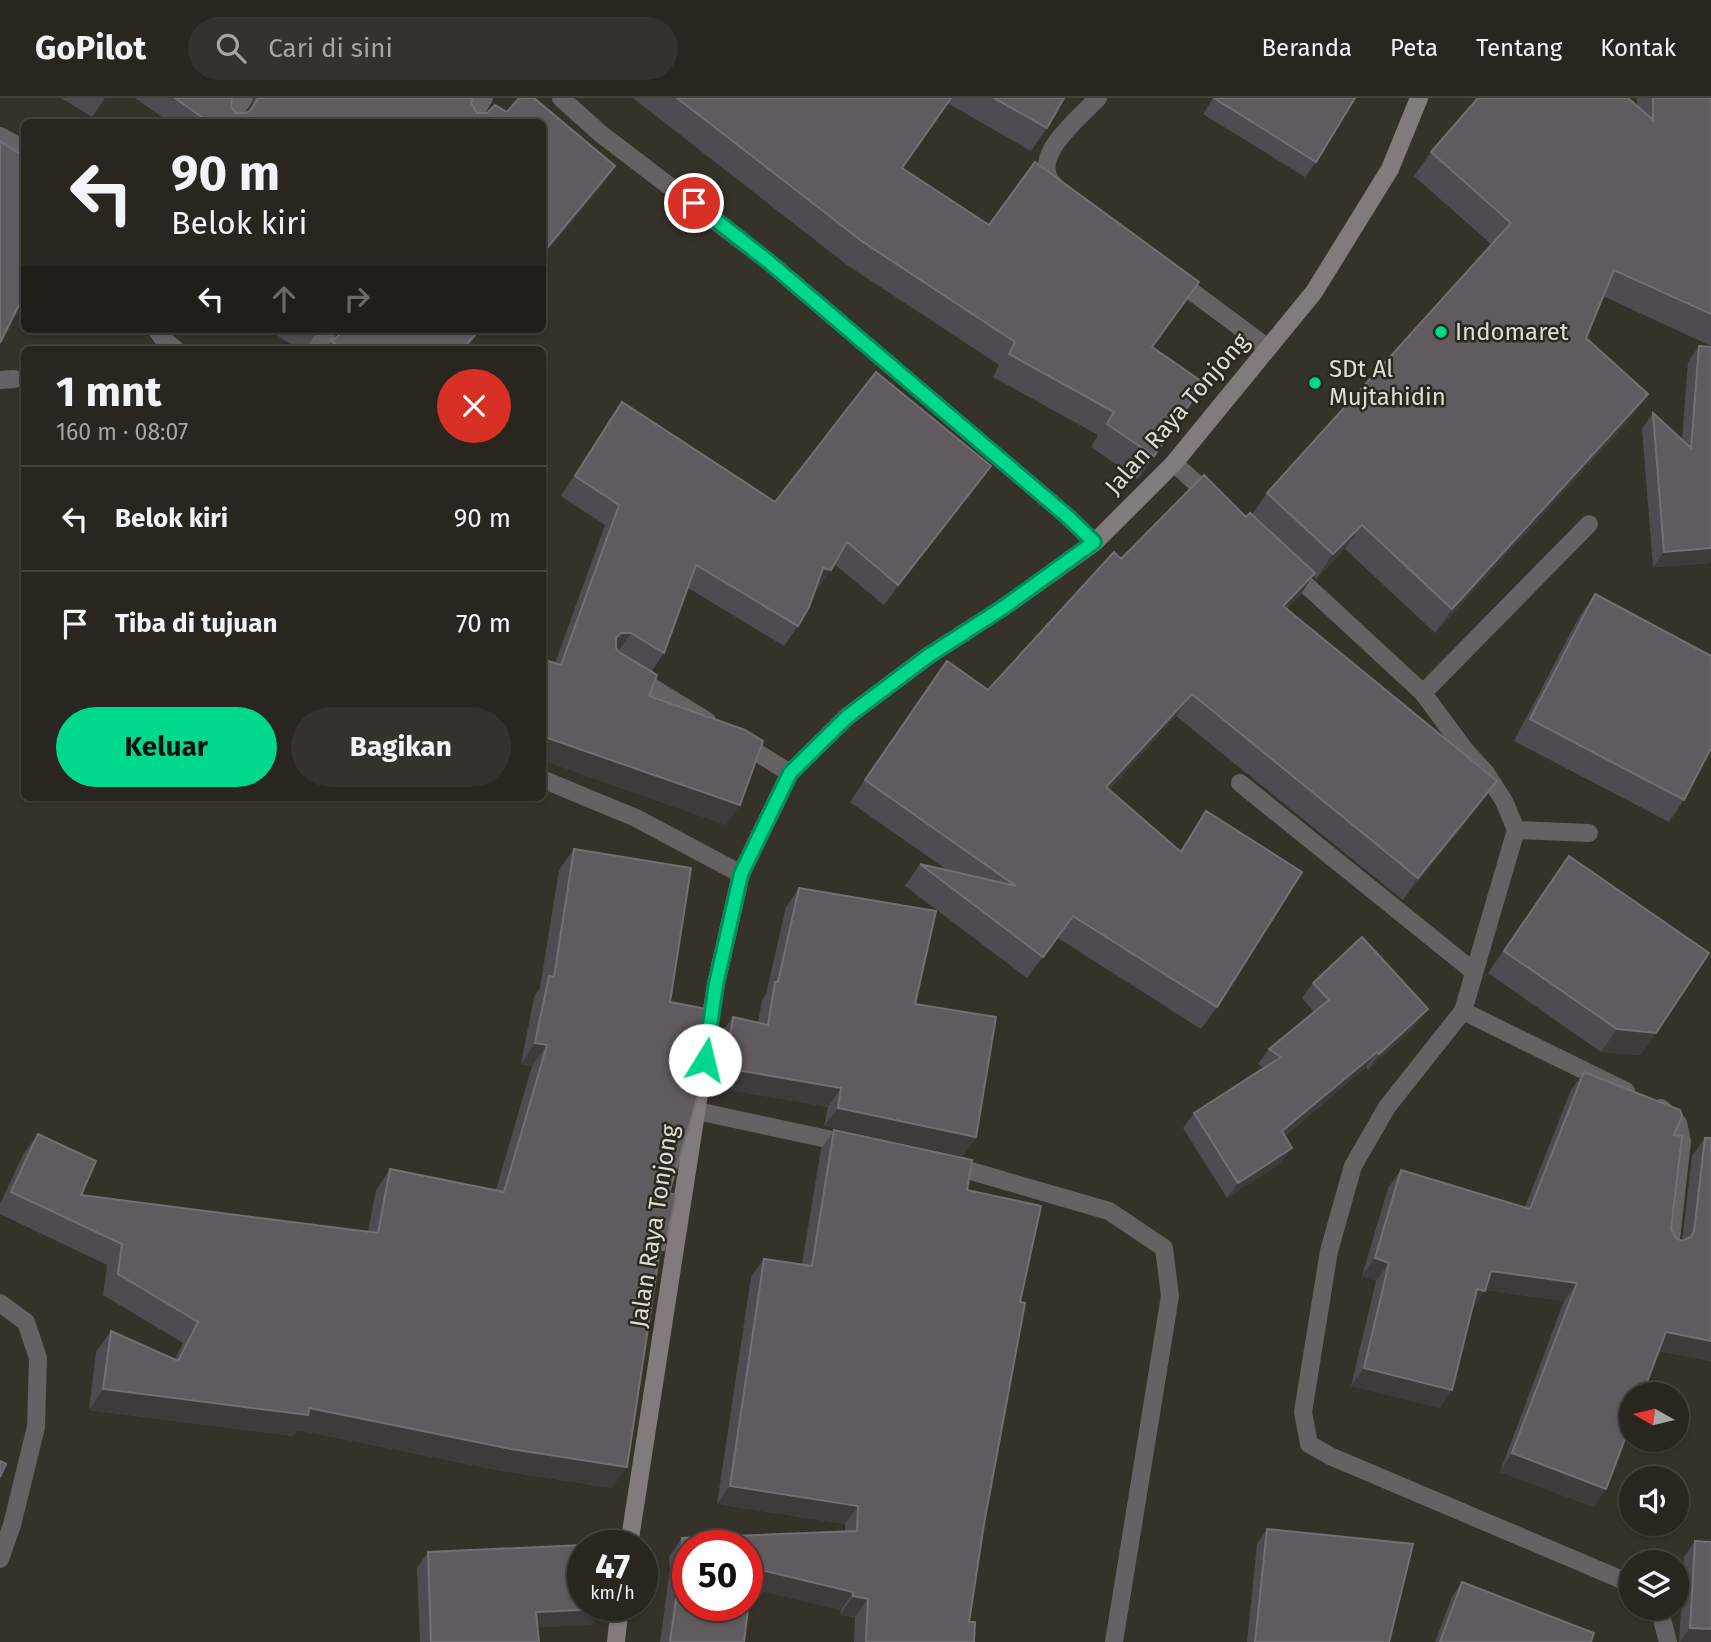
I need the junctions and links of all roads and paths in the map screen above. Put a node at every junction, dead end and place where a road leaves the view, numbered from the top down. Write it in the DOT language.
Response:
graph roads {
  1 [pos="244,98"];
  2 [pos="484,98"];
  3 [pos="561,98"];
  4 [pos="1098,98"];
  5 [pos="1419,98"];
  6 [pos="230,119"];
  7 [pos="471,119"];
  8 [pos="0,136"];
  9 [pos="21,147"];
  10 [pos="1067,198"];
  11 [pos="1159,266"];
  12 [pos="159,333"];
  13 [pos="171,346"];
  14 [pos="1268,348"];
  15 [pos="1174,463"];
  16 [pos="1224,509"];
  17 [pos="1589,524"];
  18 [pos="1094,542"];
  19 [pos="1274,555"];
  20 [pos="612,663"];
  21 [pos="1423,693"];
  22 [pos="790,773"];
  23 [pos="546,781"];
  24 [pos="1240,783"];
  25 [pos="1516,830"];
  26 [pos="1589,833"];
  27 [pos="741,874"];
  28 [pos="1473,971"];
  29 [pos="1463,1011"];
  30 [pos="697,1111"];
  31 [pos="867,1147"];
  32 [pos="932,1161"];
  33 [pos="1670,1248"];
  34 [pos="0,1303"];
  35 [pos="631,1530"];
  36 [pos="0,1559"];
  37 [pos="1619,1579"];
  38 [pos="1662,1620"];
  39 [pos="618,1621"];
  40 [pos="616,1642"];
  41 [pos="1114,1642"];
  42 [pos="1668,1642"];
  1 -- 6 [label="street"];
  2 -- 7 [label="street"];
  3 -- 18 [label="street"];
  4 -- 10 [label="street"];
  5 -- 14 [label="main road, Jalan Raya Tonjong"];
  8 -- 9 [label="street"];
  11 -- 14 [label="street"];
  12 -- 13 [label="street"];
  14 -- 15 [label="main road, Jalan Raya Tonjong"];
  15 -- 16 [label="street"];
  15 -- 18 [label="main road, Jalan Raya Tonjong"];
  17 -- 21 [label="street"];
  18 -- 22 [label="main road, Jalan Raya Tonjong"];
  19 -- 21 [label="street"];
  20 -- 22 [label="street"];
  21 -- 25 [label="street"];
  22 -- 27 [label="main road, Jalan Raya Tonjong"];
  23 -- 27 [label="street"];
  24 -- 28 [label="street"];
  25 -- 26 [label="street"];
  25 -- 28 [label="street"];
  27 -- 30 [label="main road, Jalan Raya Tonjong"];
  28 -- 29 [label="street"];
  29 -- 33 [label="street"];
  29 -- 37 [label="street"];
  30 -- 31 [label="street"];
  30 -- 35 [label="main road, Jalan Raya Tonjong"];
  32 -- 41 [label="street"];
  34 -- 36 [label="street"];
  38 -- 42 [label="street"];
  39 -- 40 [label="main road"];
}
